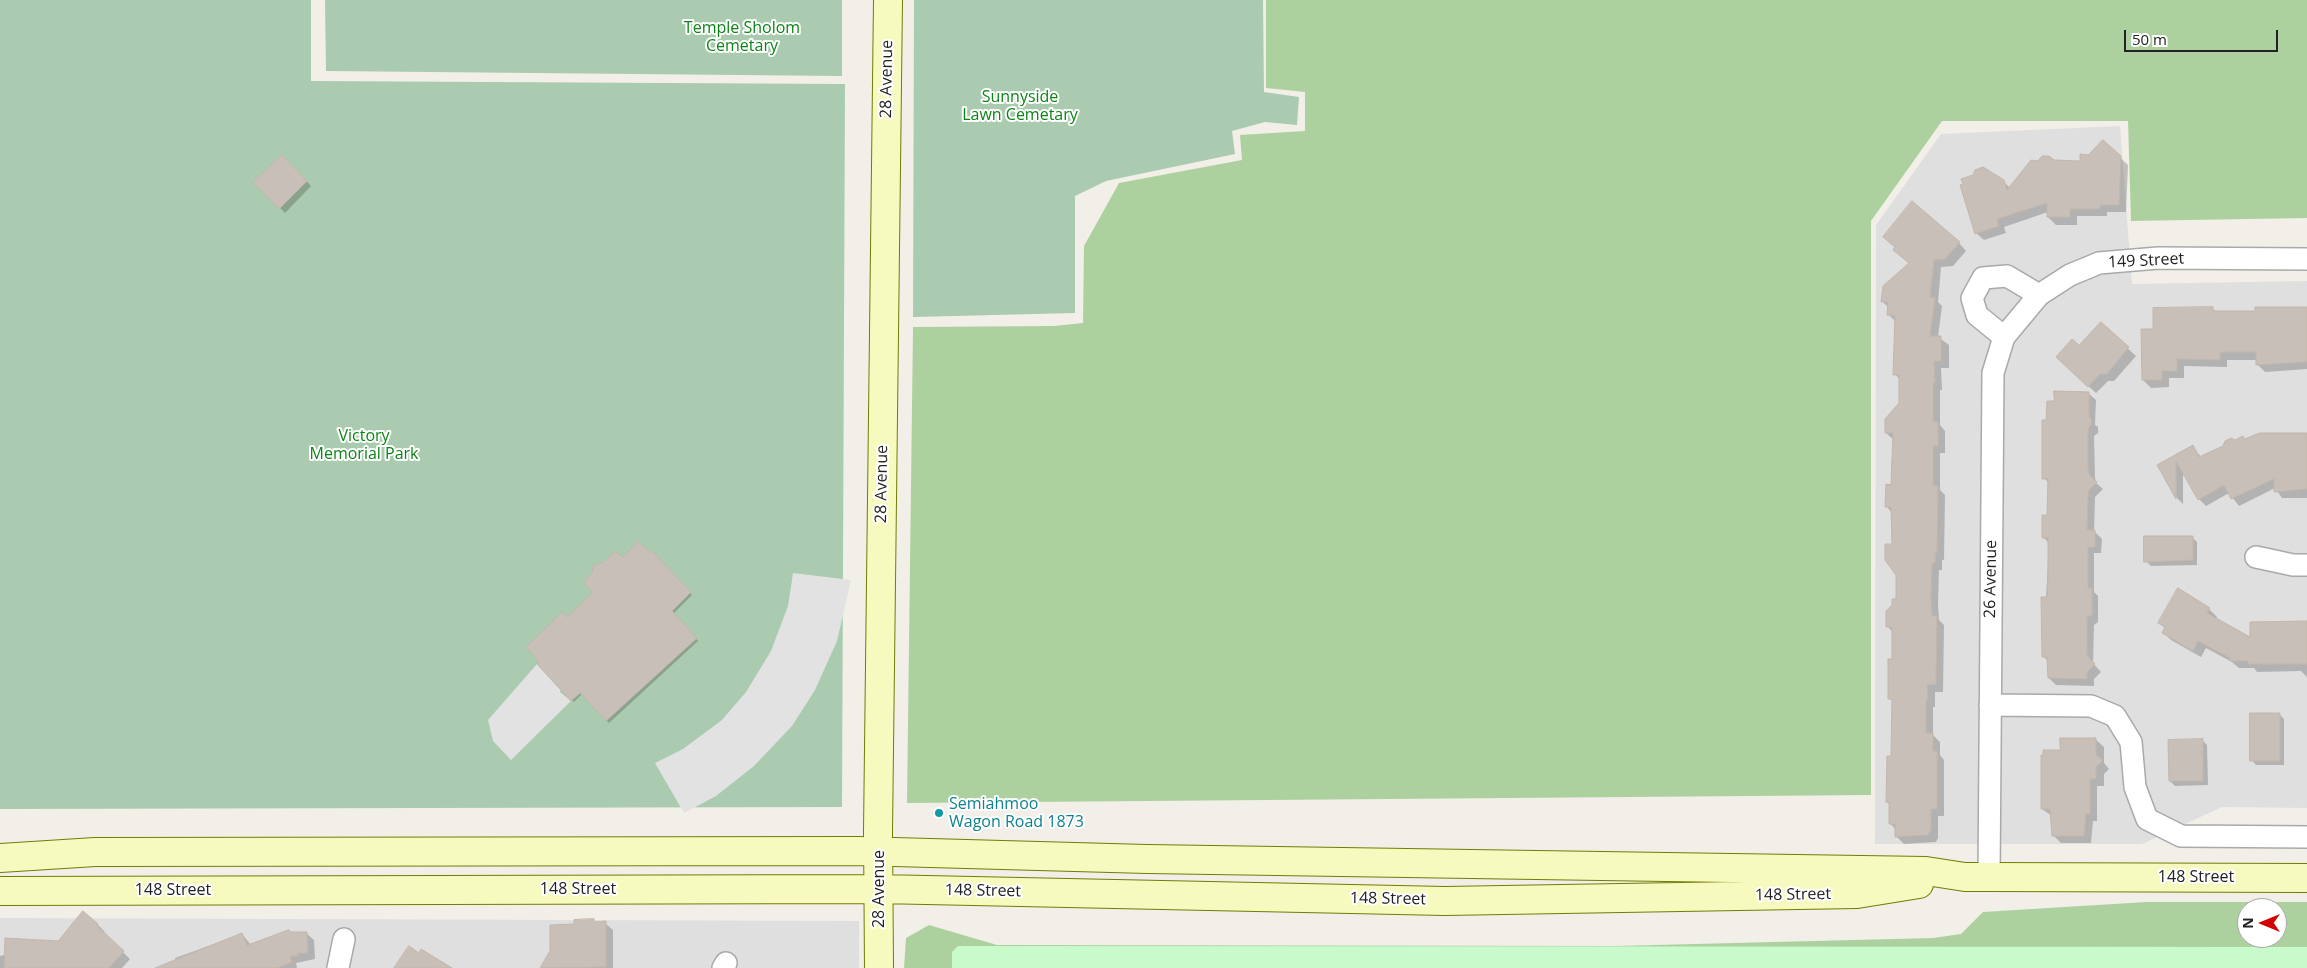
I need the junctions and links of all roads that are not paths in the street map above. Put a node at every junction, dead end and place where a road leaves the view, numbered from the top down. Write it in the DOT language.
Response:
graph roads {
  1 [pos="888,0"];
  2 [pos="2307,259"];
  3 [pos="2039,295"];
  4 [pos="2004,337"];
  5 [pos="2256,557"];
  6 [pos="2307,565"];
  7 [pos="1990,705"];
  8 [pos="2307,837"];
  9 [pos="879,852"];
  10 [pos="0,858"];
  11 [pos="1977,877"];
  12 [pos="2307,878"];
  13 [pos="879,889"];
  14 [pos="0,891"];
  15 [pos="344,939"];
  16 [pos="338,968"];
  17 [pos="879,968"];
  1 -- 9 [label="main road, 28 Avenue"];
  2 -- 3 [label="street, 149 Street"];
  3 -- 4 [label="street, 26 Avenue"];
  3 -- 4 [label="street"];
  4 -- 7 [label="street, 26 Avenue"];
  5 -- 6 [label="street"];
  7 -- 8 [label="street"];
  7 -- 11 [label="street, 26 Avenue"];
  9 -- 10 [label="main road, 148 Street"];
  9 -- 11 [label="main road, 148 Street"];
  9 -- 13 [label="main road, 28 Avenue"];
  11 -- 12 [label="main road, 148 Street"];
  11 -- 13 [label="main road, 148 Street"];
  13 -- 14 [label="main road, 148 Street"];
  13 -- 17 [label="main road, 28 Avenue"];
  15 -- 16 [label="street"];
}
